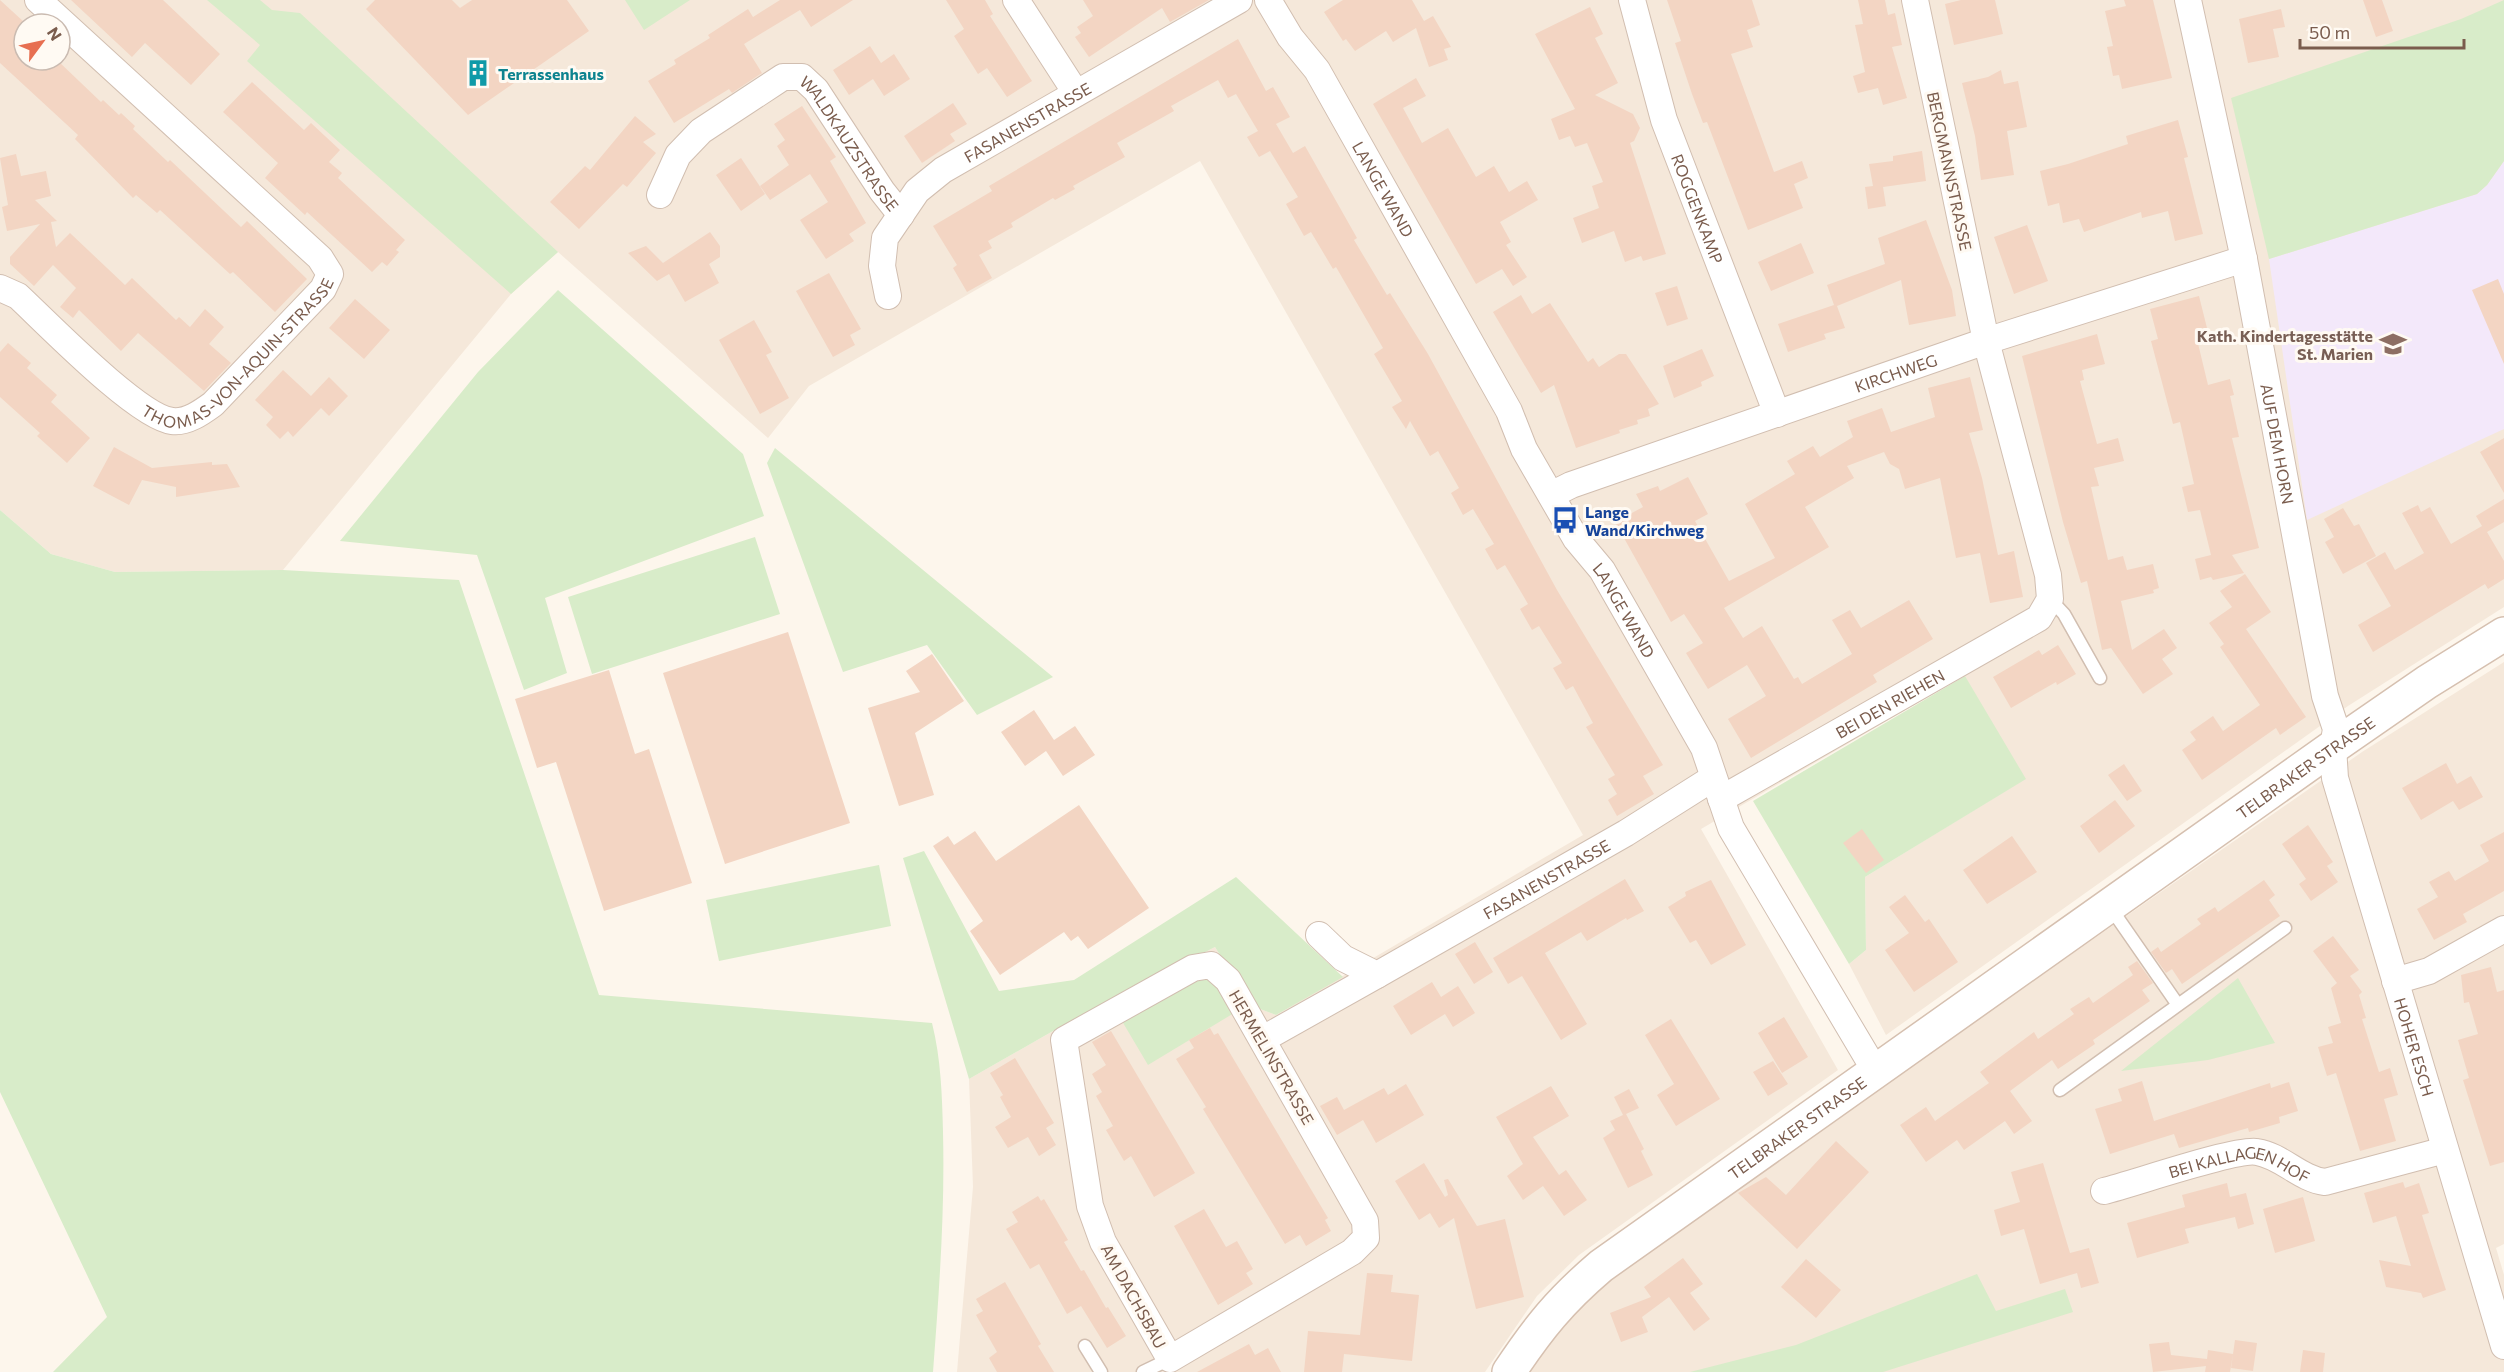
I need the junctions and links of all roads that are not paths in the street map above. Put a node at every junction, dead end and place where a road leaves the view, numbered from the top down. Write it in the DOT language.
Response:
graph roads {
  1 [pos="38,0"];
  2 [pos="1016,0"];
  3 [pos="1239,0"];
  4 [pos="1268,0"];
  5 [pos="1632,0"];
  6 [pos="1915,0"];
  7 [pos="2188,0"];
  8 [pos="1076,93"];
  9 [pos="660,195"];
  10 [pos="901,215"];
  11 [pos="2244,259"];
  12 [pos="0,288"];
  13 [pos="888,296"];
  14 [pos="1986,341"];
  15 [pos="1777,414"];
  16 [pos="1551,495"];
  17 [pos="2050,599"];
  18 [pos="2504,634"];
  19 [pos="2100,678"];
  20 [pos="2333,747"];
  21 [pos="1717,788"];
  22 [pos="2109,906"];
  23 [pos="2285,928"];
  24 [pos="2504,929"];
  25 [pos="1319,935"];
  26 [pos="1377,975"];
  27 [pos="2395,981"];
  28 [pos="2178,1005"];
  29 [pos="1263,1039"];
  30 [pos="1064,1040"];
  31 [pos="1876,1072"];
  32 [pos="2060,1090"];
  33 [pos="2445,1150"];
  34 [pos="2104,1191"];
  35 [pos="1366,1238"];
  36 [pos="1085,1346"];
  37 [pos="2504,1346"];
  38 [pos="1170,1359"];
  39 [pos="1101,1372"];
  40 [pos="1143,1372"];
  41 [pos="1509,1372"];
  1 -- 12 [label="street, THOMAS-VON-AQUIN-STRASSE"];
  2 -- 8 [label="street"];
  3 -- 8 [label="street, FASANENSTRASSE"];
  4 -- 16 [label="street, LANGE WAND"];
  5 -- 15 [label="street, ROGGENKAMP"];
  6 -- 14 [label="street, BERGMANNSTRASSE"];
  7 -- 11 [label="street, AUF DEM HORN"];
  8 -- 10 [label="street, FASANENSTRASSE"];
  9 -- 10 [label="street, WALDKAUZSTRASSE"];
  10 -- 13 [label="street, FASANENSTRASSE"];
  11 -- 14 [label="street, KIRCHWEG"];
  11 -- 20 [label="street, AUF DEM HORN"];
  14 -- 15 [label="street, KIRCHWEG"];
  14 -- 17 [label="street"];
  15 -- 16 [label="street, KIRCHWEG"];
  16 -- 21 [label="street, LANGE WAND"];
  17 -- 19 [label="lane"];
  17 -- 21 [label="street, BEI DEN RIEHEN"];
  18 -- 20 [label="street, TELBRAKER STRASSE"];
  20 -- 22 [label="street, TELBRAKER STRASSE"];
  20 -- 27 [label="street, HOHER ESCH"];
  21 -- 26 [label="street, FASANENSTRASSE"];
  21 -- 31 [label="street, LANGE WAND"];
  22 -- 28 [label="lane"];
  22 -- 31 [label="street, TELBRAKER STRASSE"];
  23 -- 28 [label="lane"];
  24 -- 27 [label="street"];
  25 -- 26 [label="street"];
  26 -- 29 [label="street, FASANENSTRASSE"];
  27 -- 33 [label="street, HOHER ESCH"];
  28 -- 32 [label="lane"];
  29 -- 30 [label="street, HERMELINSTRASSE"];
  29 -- 35 [label="street, HERMELINSTRASSE"];
  30 -- 38 [label="street, AM DACHSBAU"];
  31 -- 41 [label="street, TELBRAKER STRASSE"];
  33 -- 34 [label="street, BEI KALLAGEN HOF"];
  33 -- 37 [label="street, HOHER ESCH"];
  35 -- 38 [label="street, AM DACHSBAU"];
  36 -- 39 [label="lane"];
  38 -- 40 [label="lane"];
}
